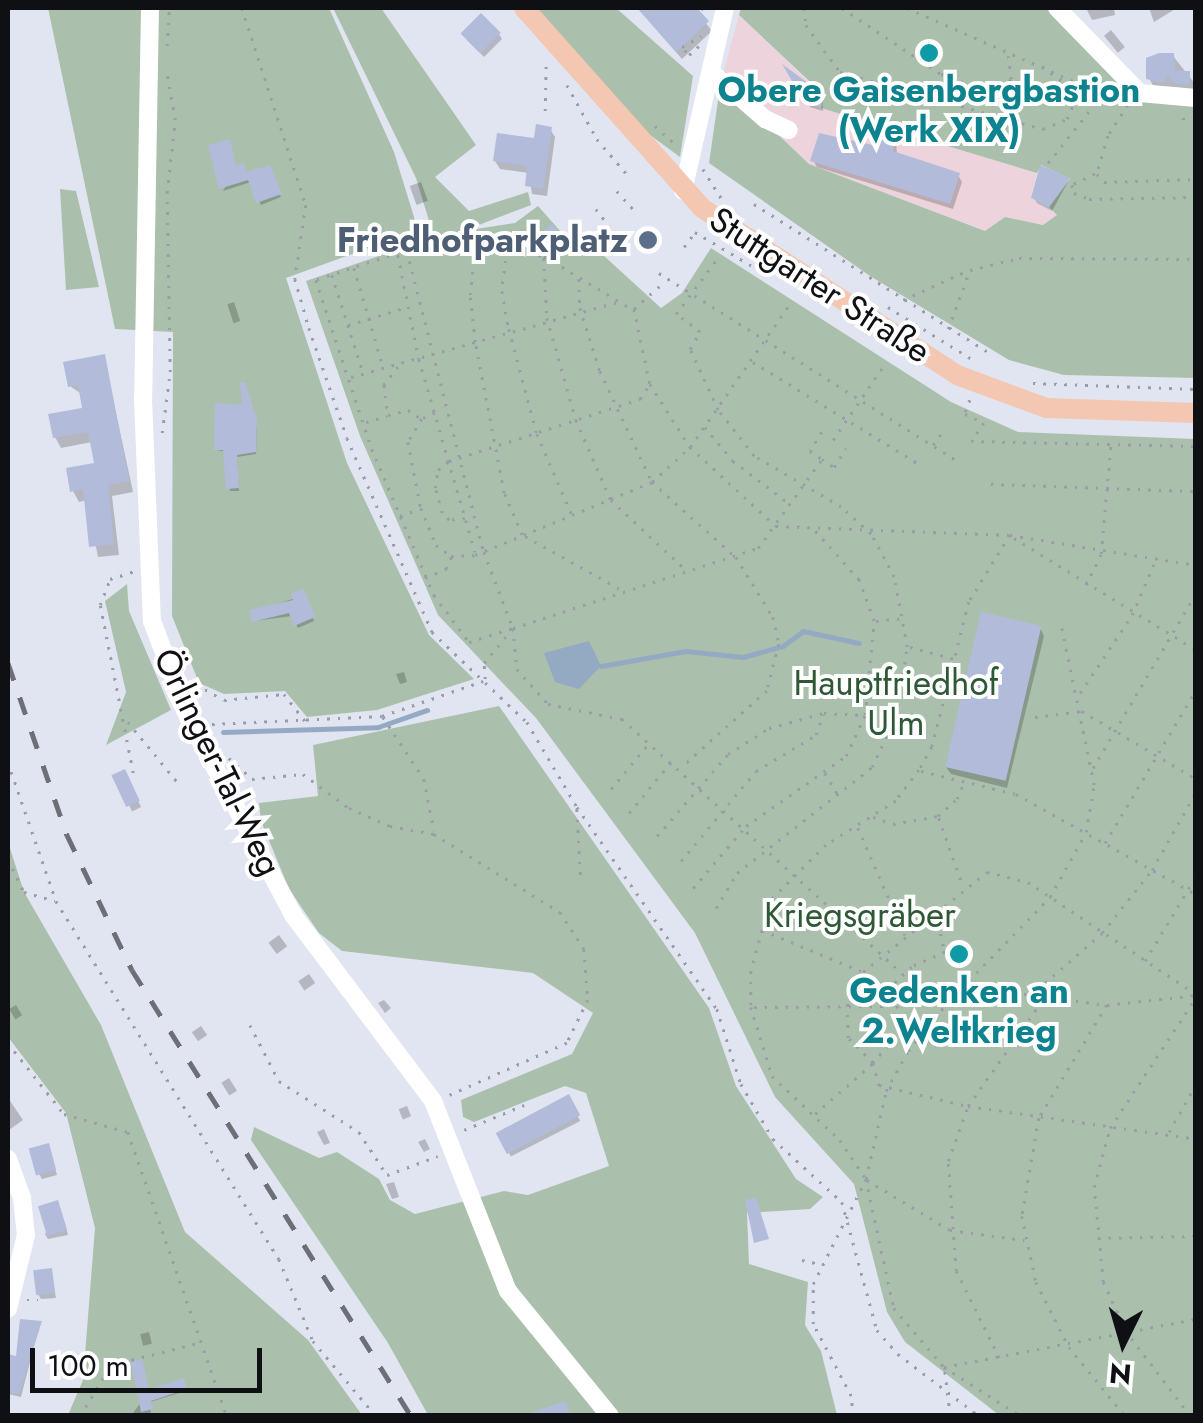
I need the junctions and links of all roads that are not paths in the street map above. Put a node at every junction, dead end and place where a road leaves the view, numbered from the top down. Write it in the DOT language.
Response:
graph roads {
  1 [pos="150,8"];
  2 [pos="524,8"];
  3 [pos="725,8"];
  4 [pos="1057,8"];
  5 [pos="711,72"];
  6 [pos="1196,98"];
  7 [pos="789,130"];
  8 [pos="684,191"];
  9 [pos="1196,413"];
  10 [pos="8,1159"];
  11 [pos="8,1309"];
  12 [pos="610,1416"];
  1 -- 12 [label="street, Örlinger-Tal-Weg"];
  2 -- 8 [label="main road, Stuttgarter Straße"];
  3 -- 5 [label="street"];
  4 -- 6 [label="street"];
  5 -- 7 [label="street"];
  5 -- 8 [label="street"];
  8 -- 9 [label="main road, Stuttgarter Straße"];
  10 -- 11 [label="street"];
}
